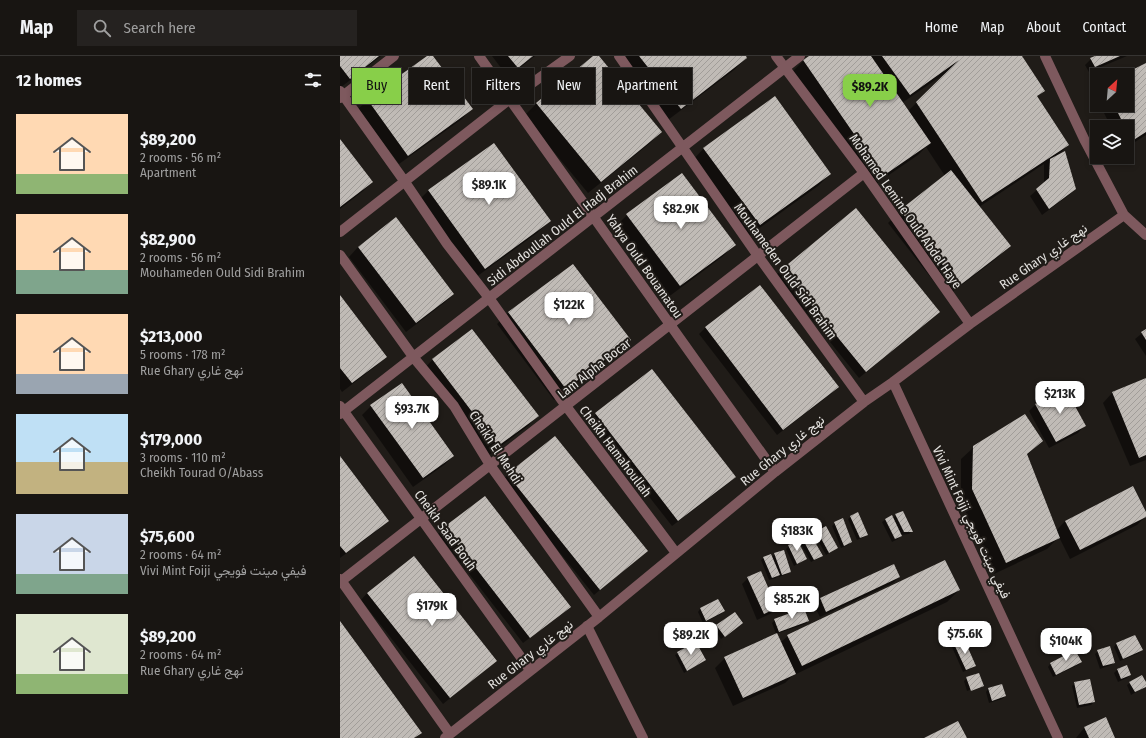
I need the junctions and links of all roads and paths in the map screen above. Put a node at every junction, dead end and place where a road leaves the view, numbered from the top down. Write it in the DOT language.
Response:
graph roads {
  1 [pos="394,56"];
  2 [pos="479,56"];
  3 [pos="570,56"];
  4 [pos="619,56"];
  5 [pos="776,56"];
  6 [pos="800,56"];
  7 [pos="1045,56"];
  8 [pos="488,68"];
  9 [pos="786,68"];
  10 [pos="534,82"];
  11 [pos="341,95"];
  12 [pos="504,104"];
  13 [pos="514,104"];
  14 [pos="683,148"];
  15 [pos="864,173"];
  16 [pos="405,182"];
  17 [pos="1124,215"];
  18 [pos="594,218"];
  19 [pos="340,232"];
  20 [pos="1146,235"];
  21 [pos="340,255"];
  22 [pos="758,256"];
  23 [pos="489,298"];
  24 [pos="970,324"];
  25 [pos="670,325"];
  26 [pos="414,358"];
  27 [pos="892,382"];
  28 [pos="864,402"];
  29 [pos="566,406"];
  30 [pos="341,410"];
  31 [pos="490,465"];
  32 [pos="775,472"];
  33 [pos="421,518"];
  34 [pos="676,553"];
  35 [pos="340,581"];
  36 [pos="599,617"];
  37 [pos="587,626"];
  38 [pos="530,670"];
  39 [pos="450,737"];
  40 [pos="643,738"];
  41 [pos="1058,738"];
  1 -- 11 [label="street"];
  2 -- 8 [label="street, Yahya Ould Bouamatou"];
  3 -- 10 [label="street"];
  4 -- 14 [label="street, Mouhameden Ould Sidi Brahim"];
  5 -- 9 [label="street, Mohamed Lemine Ould Abdel Haye"];
  6 -- 9 [label="street, Sidi Abdoullah Ould El Hadj Brahim"];
  7 -- 17 [label="street"];
  9 -- 14 [label="street, Sidi Abdoullah Ould El Hadj Brahim"];
  9 -- 15 [label="street, Mohamed Lemine Ould Abdel Haye"];
  11 -- 16 [label="street, Cheikh Hamahoullah"];
  12 -- 16 [label="street"];
  13 -- 18 [label="street, Yahya Ould Bouamatou"];
  14 -- 18 [label="street, Sidi Abdoullah Ould El Hadj Brahim"];
  14 -- 22 [label="street, Mouhameden Ould Sidi Brahim"];
  15 -- 22 [label="street, Lam Alpha Bocar"];
  15 -- 24 [label="street, Mohamed Lemine Ould Abdel Haye"];
  16 -- 19 [label="street"];
  16 -- 23 [label="street, Cheikh Hamahoullah"];
  17 -- 20 [label="street"];
  17 -- 24 [label="street, Rue Ghary نهج غاري"];
  18 -- 23 [label="street, Sidi Abdoullah Ould El Hadj Brahim"];
  18 -- 25 [label="street, Yahya Ould Bouamatou"];
  21 -- 26 [label="street, Cheikh El Mehdi"];
  22 -- 25 [label="street, Lam Alpha Bocar"];
  22 -- 28 [label="street, Mouhameden Ould Sidi Brahim"];
  23 -- 26 [label="street, Sidi Abdoullah Ould El Hadj Brahim"];
  23 -- 29 [label="street, Cheikh Hamahoullah"];
  24 -- 27 [label="street, Rue Ghary نهج غاري"];
  25 -- 29 [label="street, Lam Alpha Bocar"];
  25 -- 32 [label="street, Yahya Ould Bouamatou"];
  26 -- 30 [label="street, Sidi Abdoullah Ould El Hadj Brahim"];
  26 -- 31 [label="street, Cheikh El Mehdi"];
  27 -- 28 [label="street, Rue Ghary نهج غاري"];
  27 -- 41 [label="street, Vivi Mint Foiji فيفي مينت فويجي"];
  28 -- 32 [label="street, Rue Ghary نهج غاري"];
  29 -- 31 [label="street, Lam Alpha Bocar"];
  29 -- 34 [label="street, Cheikh Hamahoullah"];
  30 -- 33 [label="street, Cheikh Saad Bouh"];
  31 -- 33 [label="street, Lam Alpha Bocar"];
  31 -- 36 [label="street, Cheikh El Mehdi"];
  32 -- 34 [label="street, Rue Ghary نهج غاري"];
  33 -- 35 [label="street, Lam Alpha Bocar"];
  33 -- 38 [label="street, Cheikh Saad Bouh"];
  34 -- 36 [label="street, Rue Ghary نهج غاري"];
  35 -- 39 [label="street"];
  36 -- 37 [label="street, Rue Ghary نهج غاري"];
  37 -- 38 [label="street, Rue Ghary نهج غاري"];
  37 -- 40 [label="street"];
  38 -- 39 [label="street, Rue Ghary نهج غاري"];
}
